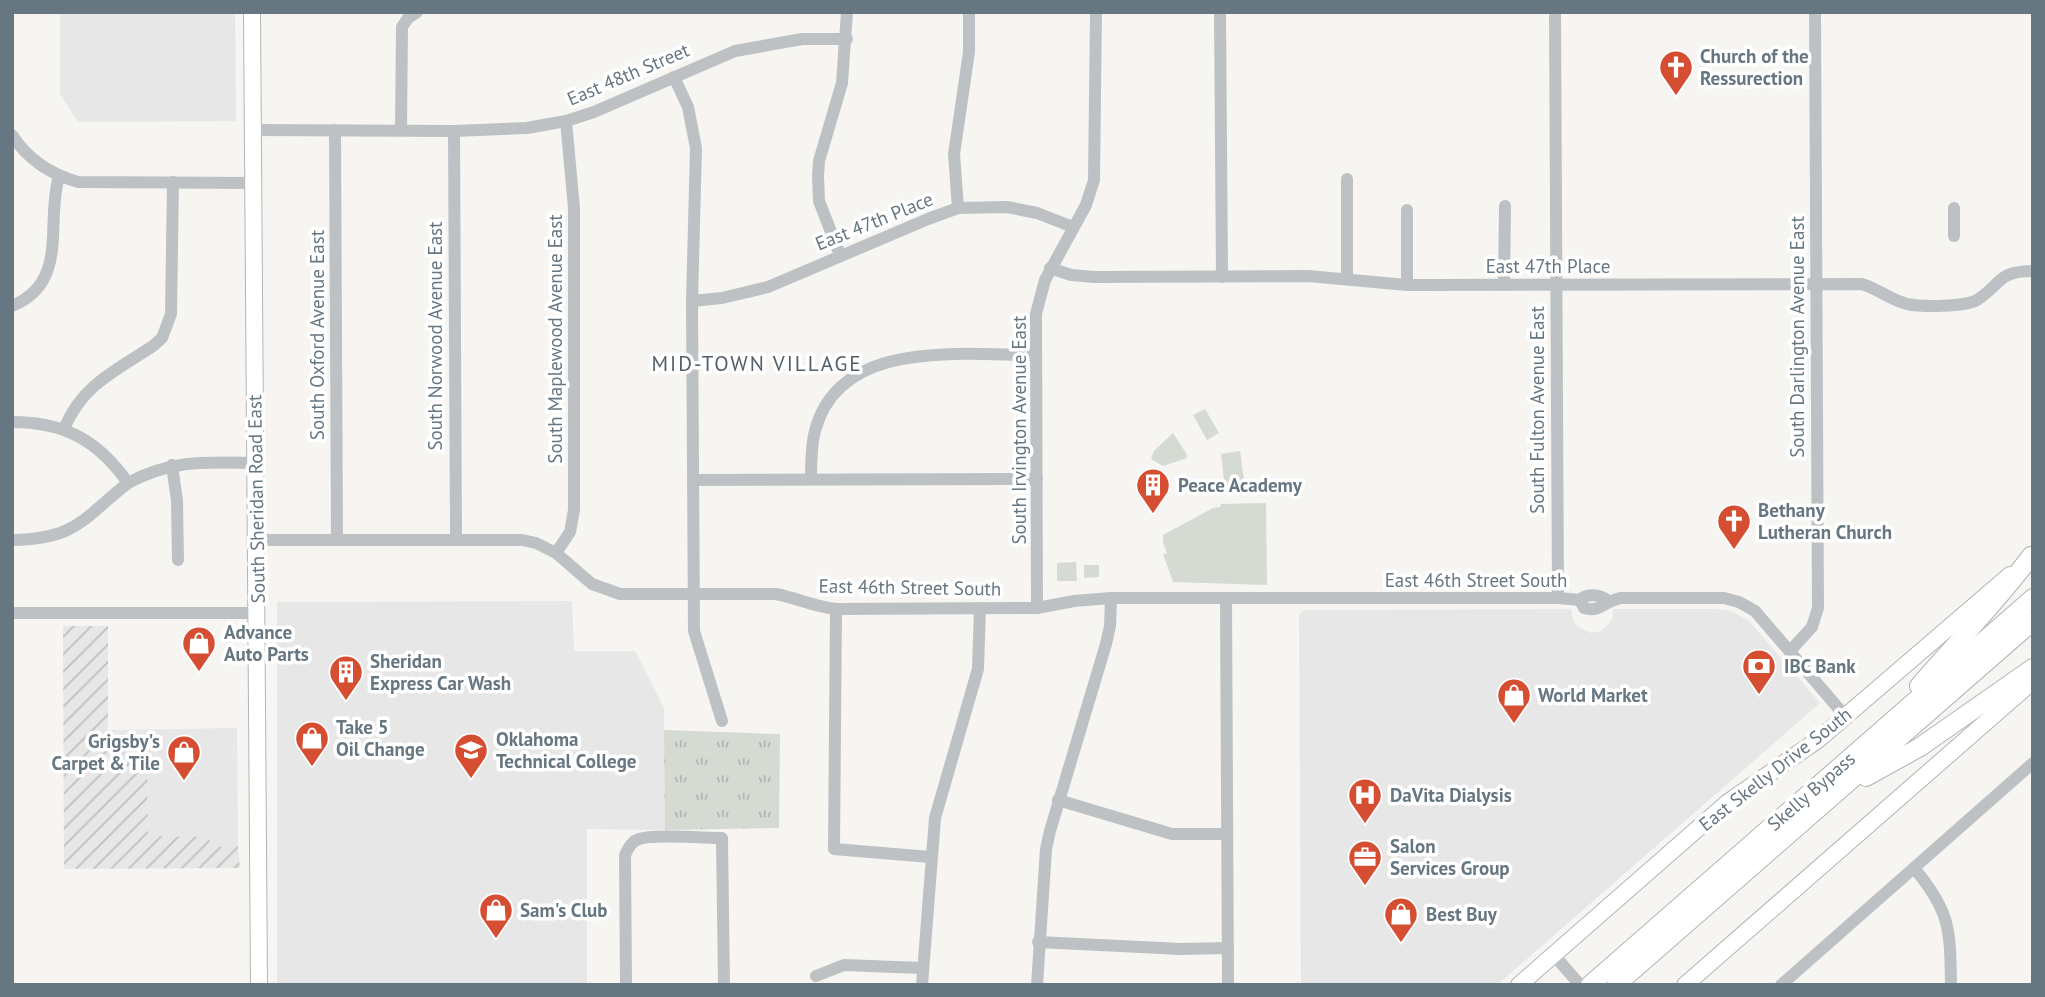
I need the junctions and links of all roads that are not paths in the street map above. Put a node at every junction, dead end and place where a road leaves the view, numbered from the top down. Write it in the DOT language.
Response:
graph roads {
  1 [pos="253,12"];
  2 [pos="417,12"];
  3 [pos="847,12"];
  4 [pos="969,12"];
  5 [pos="1096,12"];
  6 [pos="1220,12"];
  7 [pos="1555,12"];
  8 [pos="1815,12"];
  9 [pos="847,39"];
  10 [pos="674,76"];
  11 [pos="566,121"];
  12 [pos="253,130"];
  13 [pos="335,130"];
  14 [pos="401,130"];
  15 [pos="454,131"];
  16 [pos="12,135"];
  17 [pos="60,176"];
  18 [pos="1346,179"];
  19 [pos="173,182"];
  20 [pos="254,183"];
  21 [pos="1504,206"];
  22 [pos="958,208"];
  23 [pos="1954,208"];
  24 [pos="1407,210"];
  25 [pos="1073,227"];
  26 [pos="1954,236"];
  27 [pos="841,255"];
  28 [pos="1050,268"];
  29 [pos="2033,271"];
  30 [pos="1222,276"];
  31 [pos="1347,279"];
  32 [pos="1816,284"];
  33 [pos="1407,285"];
  34 [pos="1504,285"];
  35 [pos="1556,285"];
  36 [pos="692,301"];
  37 [pos="12,306"];
  38 [pos="1035,355"];
  39 [pos="12,422"];
  40 [pos="64,429"];
  41 [pos="255,463"];
  42 [pos="172,465"];
  43 [pos="811,479"];
  44 [pos="1037,479"];
  45 [pos="693,480"];
  46 [pos="128,482"];
  47 [pos="12,540"];
  48 [pos="257,540"];
  49 [pos="337,540"];
  50 [pos="456,540"];
  51 [pos="556,553"];
  52 [pos="2032,556"];
  53 [pos="178,560"];
  54 [pos="693,595"];
  55 [pos="1111,598"];
  56 [pos="1226,598"];
  57 [pos="1558,598"];
  58 [pos="2033,598"];
  59 [pos="980,608"];
  60 [pos="1037,608"];
  61 [pos="836,609"];
  62 [pos="12,613"];
  63 [pos="258,613"];
  64 [pos="2033,621"];
  65 [pos="1790,651"];
  66 [pos="2033,668"];
  67 [pos="2033,681"];
  68 [pos="1845,716"];
  69 [pos="722,721"];
  70 [pos="1877,734"];
  71 [pos="2033,763"];
  72 [pos="1835,794"];
  73 [pos="1058,800"];
  74 [pos="1227,835"];
  75 [pos="930,857"];
  76 [pos="1914,868"];
  77 [pos="1038,942"];
  78 [pos="1228,948"];
  79 [pos="1553,955"];
  80 [pos="922,968"];
  81 [pos="1619,975"];
  82 [pos="816,976"];
  83 [pos="260,985"];
  84 [pos="626,985"];
  85 [pos="723,985"];
  86 [pos="922,985"];
  87 [pos="1037,985"];
  88 [pos="1228,985"];
  89 [pos="1519,985"];
  90 [pos="1580,985"];
  91 [pos="1590,985"];
  92 [pos="1685,985"];
  93 [pos="1781,985"];
  94 [pos="1951,985"];
  1 -- 12 [label="main road, South Sheridan Road East"];
  2 -- 14 [label="street"];
  3 -- 9 [label="street"];
  4 -- 22 [label="street"];
  5 -- 25 [label="street, South Irvington Avenue East"];
  6 -- 30 [label="street"];
  7 -- 35 [label="street, South Fulton Avenue East"];
  8 -- 32 [label="street, South Darlington Avenue East"];
  9 -- 10 [label="street, East 48th Street"];
  9 -- 27 [label="street"];
  10 -- 11 [label="street, East 48th Street"];
  10 -- 36 [label="street"];
  11 -- 15 [label="street, East 48th Street"];
  11 -- 51 [label="street, South Maplewood Avenue East"];
  12 -- 13 [label="street, East 48th Street"];
  12 -- 20 [label="main road, South Sheridan Road East"];
  13 -- 14 [label="street, East 48th Street"];
  13 -- 49 [label="street, South Oxford Avenue East"];
  14 -- 15 [label="street, East 48th Street"];
  15 -- 50 [label="street, South Norwood Avenue East"];
  16 -- 17 [label="street"];
  17 -- 19 [label="street"];
  17 -- 37 [label="street"];
  18 -- 31 [label="street"];
  19 -- 20 [label="street"];
  19 -- 40 [label="street"];
  20 -- 41 [label="main road, South Sheridan Road East"];
  21 -- 34 [label="street"];
  22 -- 25 [label="street, East 47th Place"];
  22 -- 27 [label="street, East 47th Place"];
  23 -- 26 [label="street"];
  24 -- 33 [label="street"];
  25 -- 28 [label="street, South Irvington Avenue East"];
  27 -- 36 [label="street, East 47th Place"];
  28 -- 30 [label="street, East 47th Place"];
  28 -- 38 [label="street, South Irvington Avenue East"];
  29 -- 32 [label="street, East 47th Place"];
  30 -- 31 [label="street, East 47th Place"];
  31 -- 33 [label="street, East 47th Place"];
  32 -- 35 [label="street, East 47th Place"];
  32 -- 65 [label="street, South Darlington Avenue East"];
  33 -- 34 [label="street, East 47th Place"];
  34 -- 35 [label="street, East 47th Place"];
  35 -- 57 [label="street, South Fulton Avenue East"];
  36 -- 45 [label="street"];
  38 -- 43 [label="street"];
  38 -- 44 [label="street, South Irvington Avenue East"];
  39 -- 40 [label="street"];
  40 -- 46 [label="street"];
  41 -- 42 [label="street"];
  41 -- 48 [label="main road, South Sheridan Road East"];
  42 -- 46 [label="street"];
  42 -- 53 [label="street"];
  43 -- 44 [label="street"];
  43 -- 45 [label="street"];
  44 -- 60 [label="street, South Irvington Avenue East"];
  45 -- 54 [label="street"];
  46 -- 47 [label="street"];
  48 -- 49 [label="street, East 46th Street South"];
  48 -- 63 [label="main road, South Sheridan Road East"];
  49 -- 50 [label="street, East 46th Street South"];
  50 -- 51 [label="street, East 46th Street South"];
  51 -- 54 [label="street, East 46th Street South"];
  52 -- 68 [label="main road, East Skelly Drive South"];
  52 -- 70 [label="highway"];
  54 -- 61 [label="street, East 46th Street South"];
  54 -- 69 [label="street"];
  55 -- 56 [label="street, East 46th Street South"];
  55 -- 60 [label="street, East 46th Street South"];
  55 -- 73 [label="street"];
  56 -- 57 [label="street, East 46th Street South"];
  56 -- 74 [label="street"];
  57 -- 65 [label="street, East 46th Street South"];
  58 -- 70 [label="highway, Skelly Bypass"];
  59 -- 60 [label="street, East 46th Street South"];
  59 -- 61 [label="street, East 46th Street South"];
  59 -- 75 [label="street"];
  61 -- 75 [label="street"];
  62 -- 63 [label="street"];
  63 -- 83 [label="main road, South Sheridan Road East"];
  64 -- 72 [label="highway, Skelly Bypass"];
  65 -- 68 [label="street, East 46th Street South"];
  66 -- 72 [label="highway"];
  67 -- 92 [label="main road"];
  68 -- 79 [label="main road, East Skelly Drive South"];
  70 -- 81 [label="highway, Skelly Bypass"];
  71 -- 76 [label="street"];
  72 -- 81 [label="highway, Skelly Bypass"];
  73 -- 74 [label="street"];
  73 -- 77 [label="street"];
  74 -- 78 [label="street"];
  75 -- 80 [label="street"];
  76 -- 93 [label="street"];
  76 -- 94 [label="street"];
  77 -- 78 [label="street"];
  77 -- 87 [label="street"];
  78 -- 88 [label="street"];
  79 -- 89 [label="main road, East Skelly Drive South"];
  79 -- 90 [label="street"];
  80 -- 82 [label="street"];
  80 -- 86 [label="street"];
  81 -- 91 [label="highway, Skelly Bypass"];
  84 -- 85 [label="street"];
}
